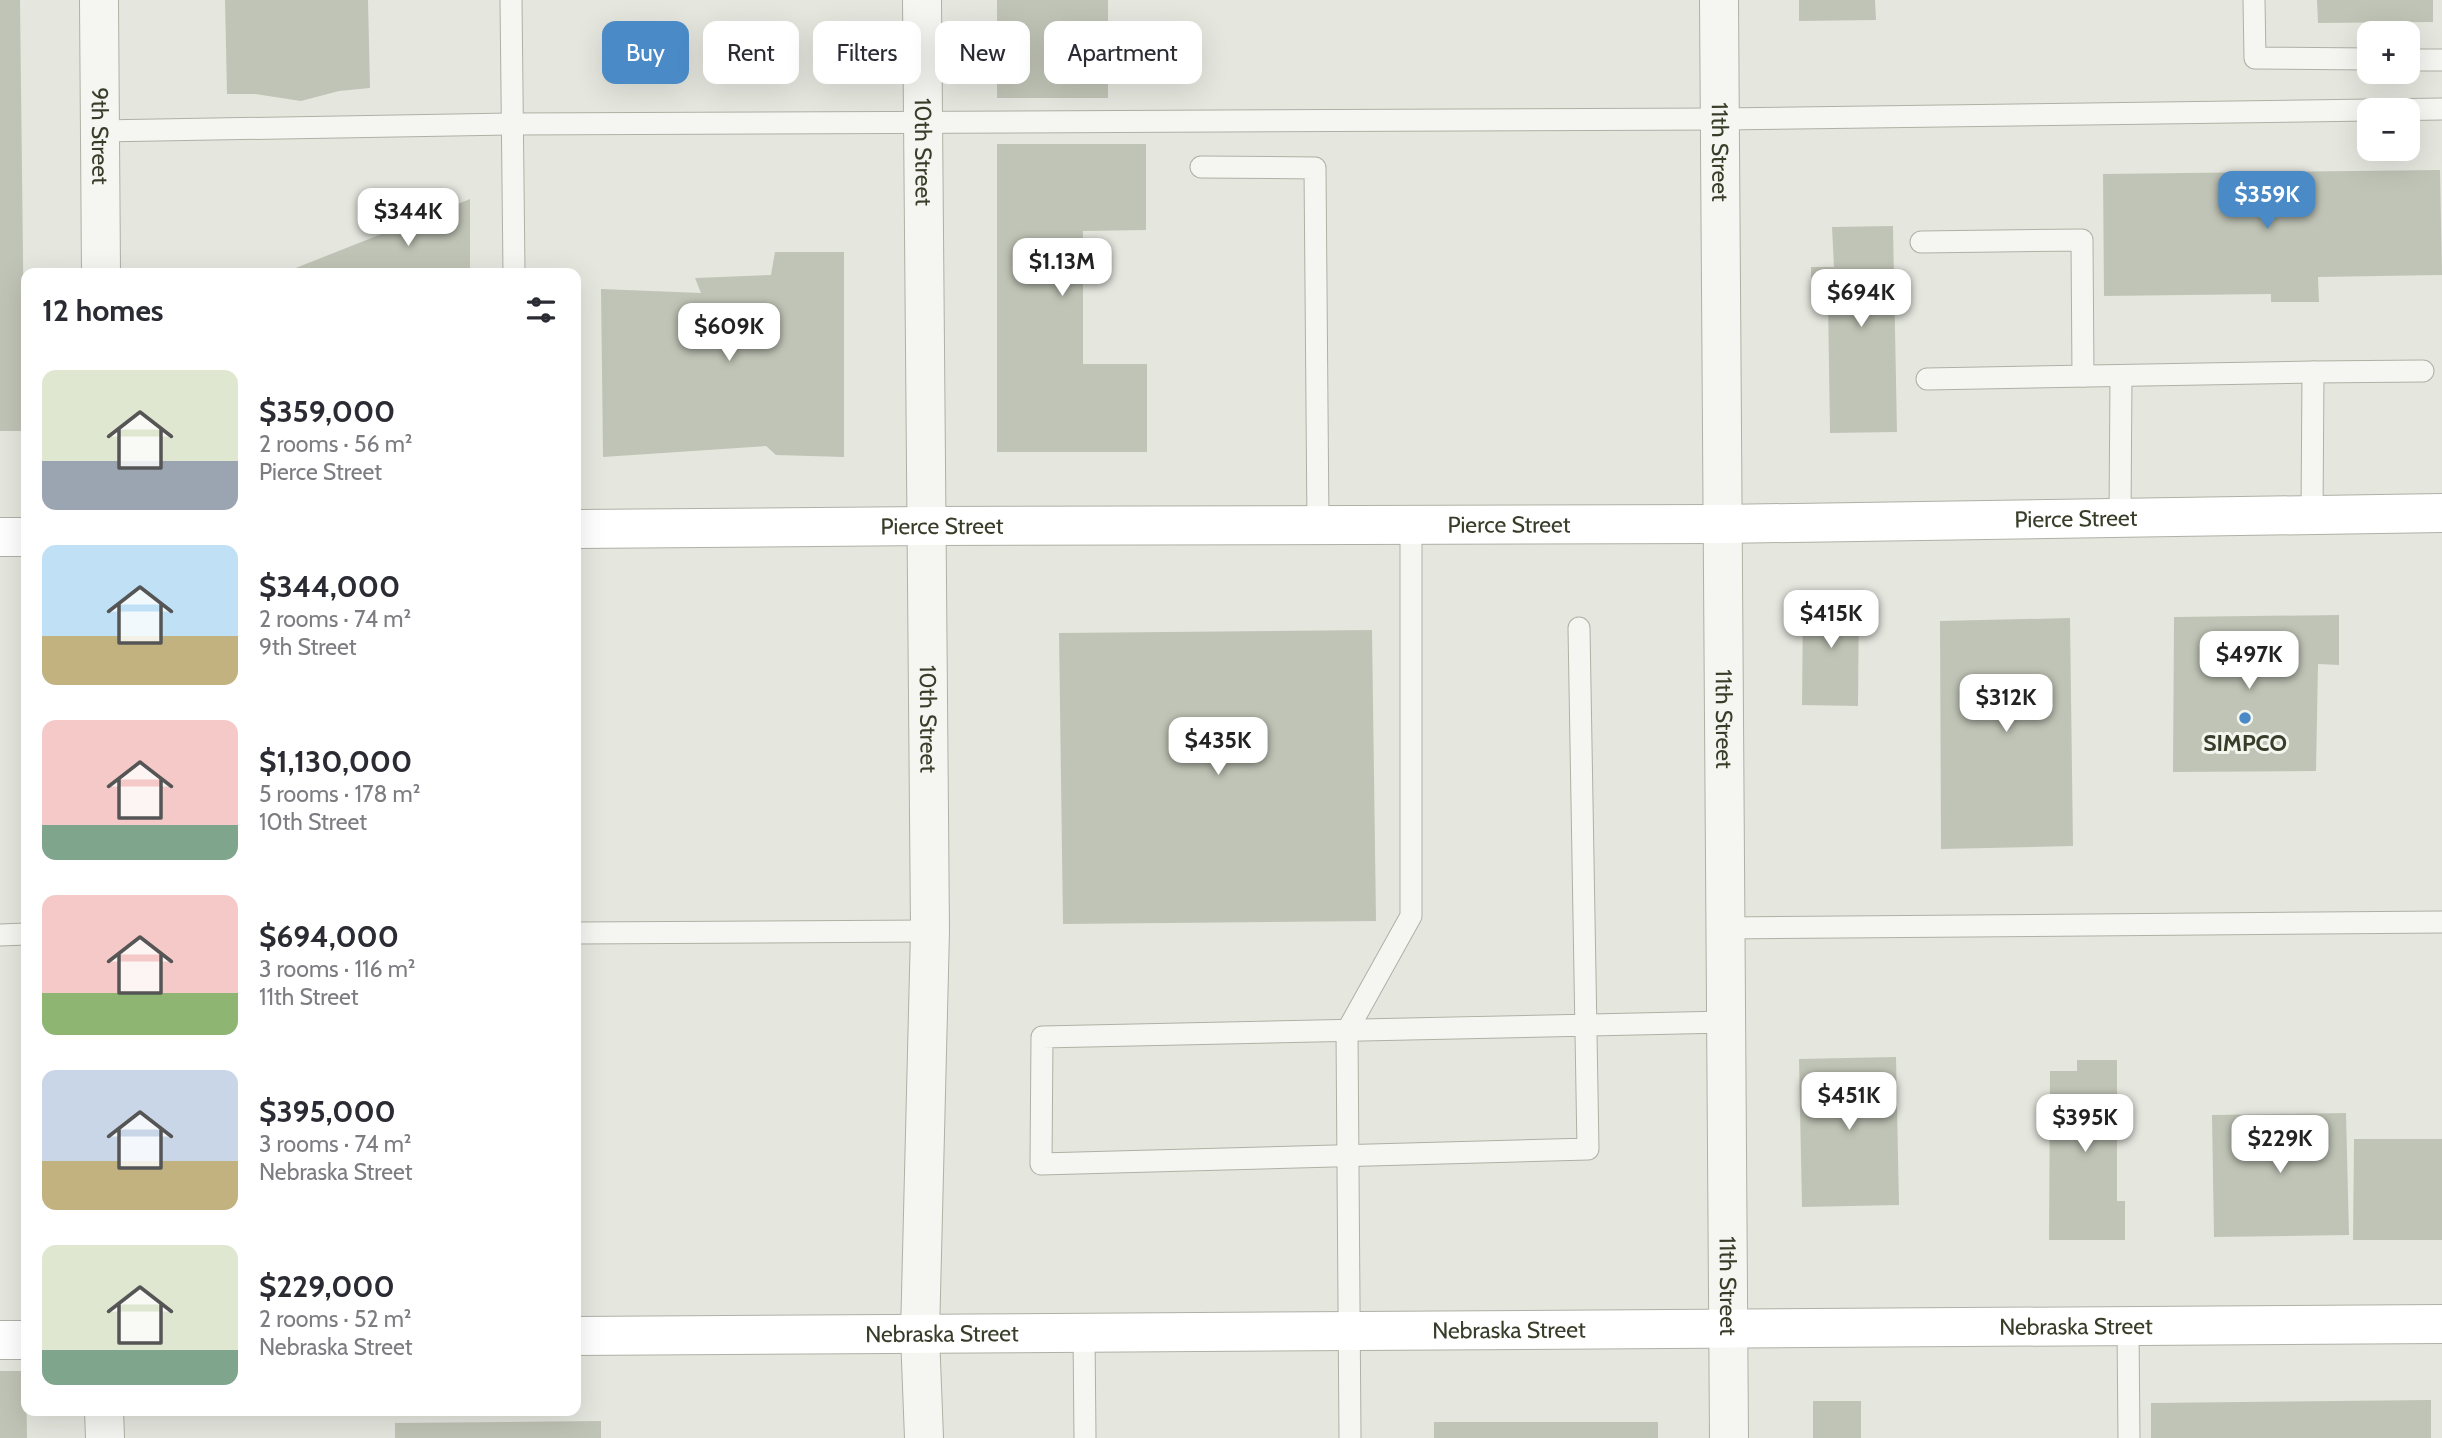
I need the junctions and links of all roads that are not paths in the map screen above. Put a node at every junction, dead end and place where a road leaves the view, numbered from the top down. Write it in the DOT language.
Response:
graph roads {
  1 [pos="99,0"];
  2 [pos="510,0"];
  3 [pos="922,0"];
  4 [pos="1719,0"];
  5 [pos="2254,0"];
  6 [pos="2357,59"];
  7 [pos="2420,60"];
  8 [pos="2442,60"];
  9 [pos="2420,109"];
  10 [pos="2442,109"];
  11 [pos="2357,110"];
  12 [pos="1720,119"];
  13 [pos="923,121"];
  14 [pos="513,124"];
  15 [pos="100,131"];
  16 [pos="1201,167"];
  17 [pos="1921,242"];
  18 [pos="101,268"];
  19 [pos="514,268"];
  20 [pos="2423,371"];
  21 [pos="2313,372"];
  22 [pos="2083,376"];
  23 [pos="2121,376"];
  24 [pos="1927,379"];
  25 [pos="2442,513"];
  26 [pos="2312,515"];
  27 [pos="2120,518"];
  28 [pos="1411,524"];
  29 [pos="1721,524"];
  30 [pos="1318,525"];
  31 [pos="926,526"];
  32 [pos="581,529"];
  33 [pos="0,537"];
  34 [pos="21,537"];
  35 [pos="1579,628"];
  36 [pos="2442,922"];
  37 [pos="1725,928"];
  38 [pos="930,931"];
  39 [pos="581,933"];
  40 [pos="21,934"];
  41 [pos="0,935"];
  42 [pos="1726,1022"];
  43 [pos="1587,1026"];
  44 [pos="1347,1031"];
  45 [pos="1348,1156"];
  46 [pos="2442,1324"];
  47 [pos="2128,1326"];
  48 [pos="1728,1330"];
  49 [pos="1350,1332"];
  50 [pos="1084,1334"];
  51 [pos="920,1335"];
  52 [pos="581,1336"];
  53 [pos="0,1340"];
  54 [pos="21,1340"];
  55 [pos="104,1416"];
  56 [pos="105,1438"];
  57 [pos="924,1438"];
  58 [pos="1085,1438"];
  59 [pos="1350,1438"];
  60 [pos="1729,1438"];
  61 [pos="2129,1438"];
  1 -- 15 [label="street, 9th Street"];
  2 -- 14 [label="lane"];
  3 -- 13 [label="street, 10th Street"];
  4 -- 12 [label="street, 11th Street"];
  5 -- 6 [label="lane"];
  7 -- 8 [label="lane"];
  9 -- 10 [label="lane"];
  11 -- 12 [label="lane"];
  12 -- 13 [label="lane"];
  12 -- 29 [label="street, 11th Street"];
  13 -- 14 [label="lane"];
  13 -- 31 [label="street, 10th Street"];
  14 -- 15 [label="lane"];
  14 -- 19 [label="lane"];
  15 -- 18 [label="street, 9th Street"];
  16 -- 30 [label="lane"];
  17 -- 22 [label="lane"];
  20 -- 21 [label="lane"];
  21 -- 23 [label="lane"];
  21 -- 26 [label="lane"];
  22 -- 23 [label="lane"];
  22 -- 24 [label="lane"];
  23 -- 27 [label="lane"];
  25 -- 26 [label="main road, Pierce Street"];
  26 -- 27 [label="main road, Pierce Street"];
  27 -- 29 [label="main road, Pierce Street"];
  28 -- 29 [label="main road, Pierce Street"];
  28 -- 30 [label="main road, Pierce Street"];
  28 -- 44 [label="lane"];
  29 -- 37 [label="street, 11th Street"];
  30 -- 31 [label="main road, Pierce Street"];
  31 -- 32 [label="main road, Pierce Street"];
  31 -- 38 [label="street, 10th Street"];
  33 -- 34 [label="main road"];
  35 -- 43 [label="lane"];
  36 -- 37 [label="lane"];
  37 -- 42 [label="street, 11th Street"];
  38 -- 39 [label="lane"];
  38 -- 51 [label="street, 10th Street"];
  40 -- 41 [label="lane"];
  42 -- 43 [label="lane"];
  42 -- 48 [label="street, 11th Street"];
  43 -- 44 [label="lane"];
  43 -- 45 [label="lane"];
  44 -- 45 [label="lane"];
  44 -- 45 [label="lane"];
  45 -- 49 [label="lane"];
  46 -- 47 [label="main road, Nebraska Street"];
  47 -- 48 [label="main road, Nebraska Street"];
  47 -- 61 [label="lane"];
  48 -- 49 [label="main road, Nebraska Street"];
  48 -- 60 [label="street, 11th Street"];
  49 -- 50 [label="main road, Nebraska Street"];
  49 -- 59 [label="lane"];
  50 -- 51 [label="main road, Nebraska Street"];
  50 -- 58 [label="lane"];
  51 -- 52 [label="main road, Nebraska Street"];
  51 -- 57 [label="street, 10th Street"];
  53 -- 54 [label="main road"];
  55 -- 56 [label="street"];
}
